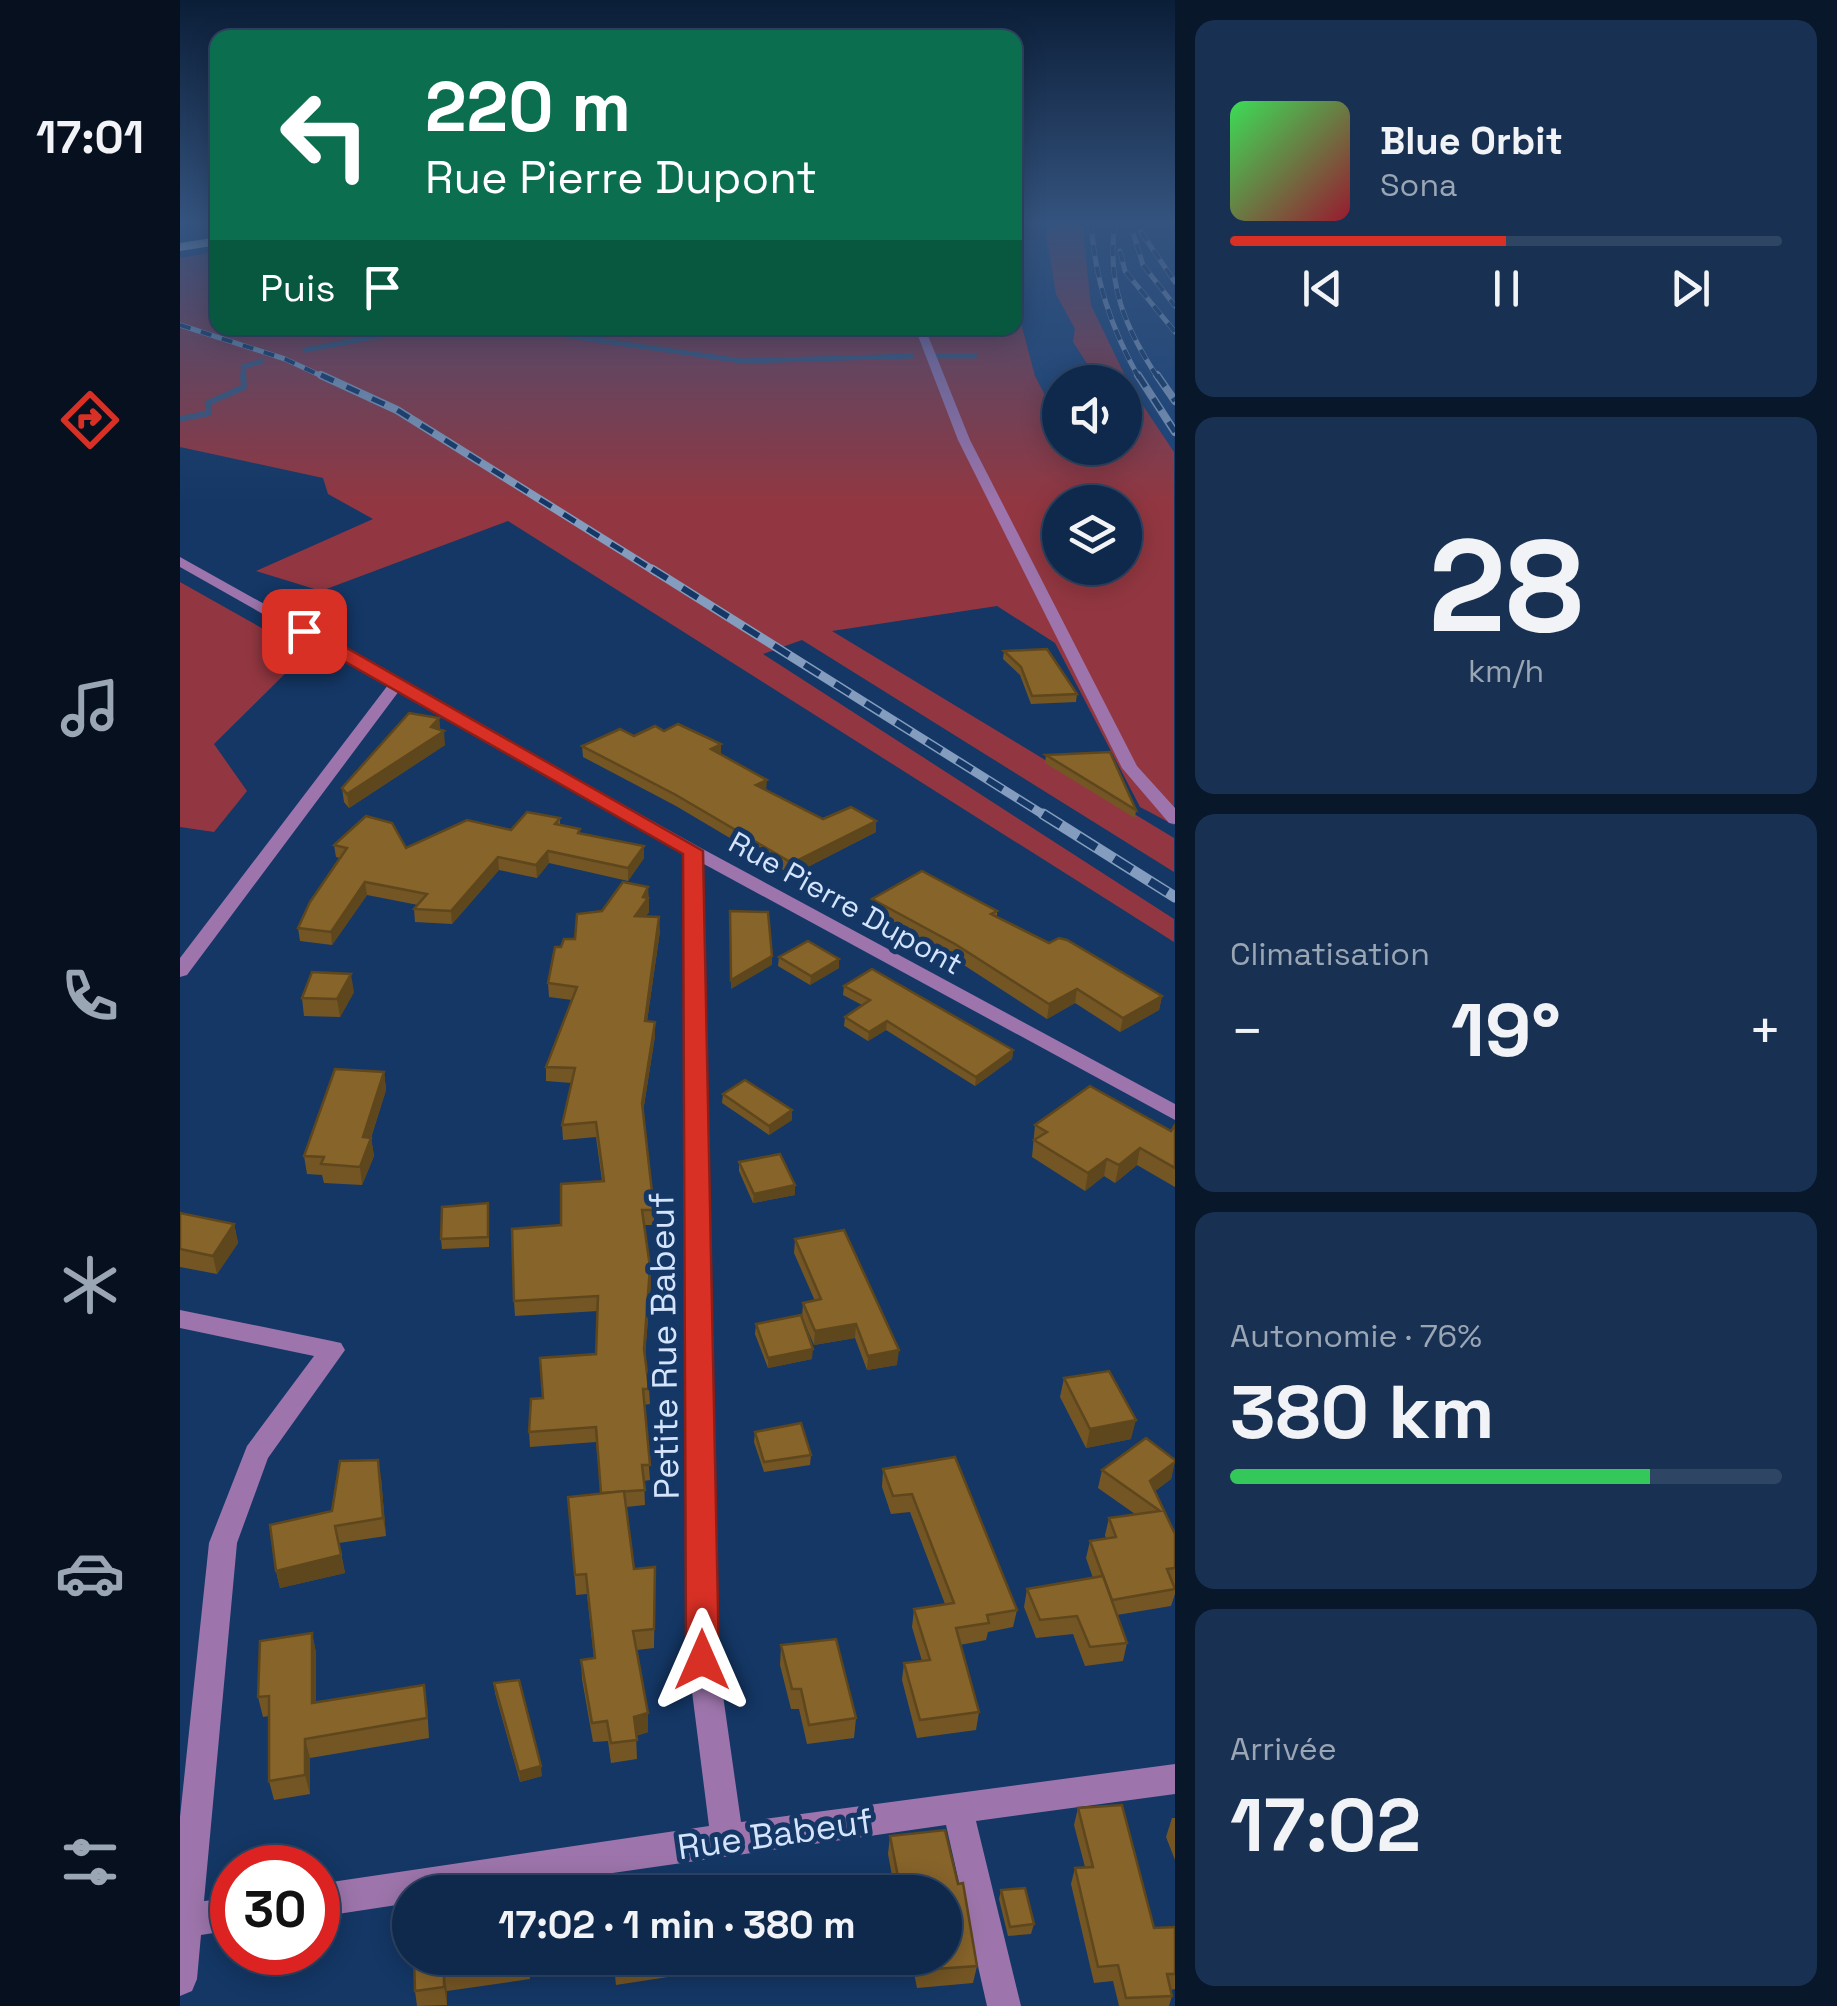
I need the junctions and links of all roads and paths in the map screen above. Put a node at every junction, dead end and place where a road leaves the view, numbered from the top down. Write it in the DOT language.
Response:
graph roads {
  1 [pos="923,335"];
  2 [pos="180,561"];
  3 [pos="397,683"];
  4 [pos="1174,819"];
  5 [pos="693,851"];
  6 [pos="180,971"];
  7 [pos="1174,1113"];
  8 [pos="180,1319"];
  9 [pos="1174,1779"];
  10 [pos="958,1810"];
  11 [pos="727,1839"];
  12 [pos="340,1898"];
  13 [pos="210,1917"];
  14 [pos="183,1920"];
  15 [pos="180,1978"];
  16 [pos="1004,2006"];
  1 -- 4 [label="street"];
  2 -- 3 [label="street, Rue Pierre Dupont"];
  3 -- 5 [label="street, Rue Pierre Dupont"];
  3 -- 6 [label="street"];
  5 -- 7 [label="street, Rue Pierre Dupont"];
  5 -- 11 [label="street, Petite Rue Babeuf"];
  8 -- 14 [label="street"];
  9 -- 10 [label="street, Rue Babeuf"];
  10 -- 11 [label="street, Rue Babeuf"];
  10 -- 16 [label="street"];
  11 -- 12 [label="street, Rue Babeuf"];
  13 -- 14 [label="street"];
  14 -- 15 [label="street"];
}
